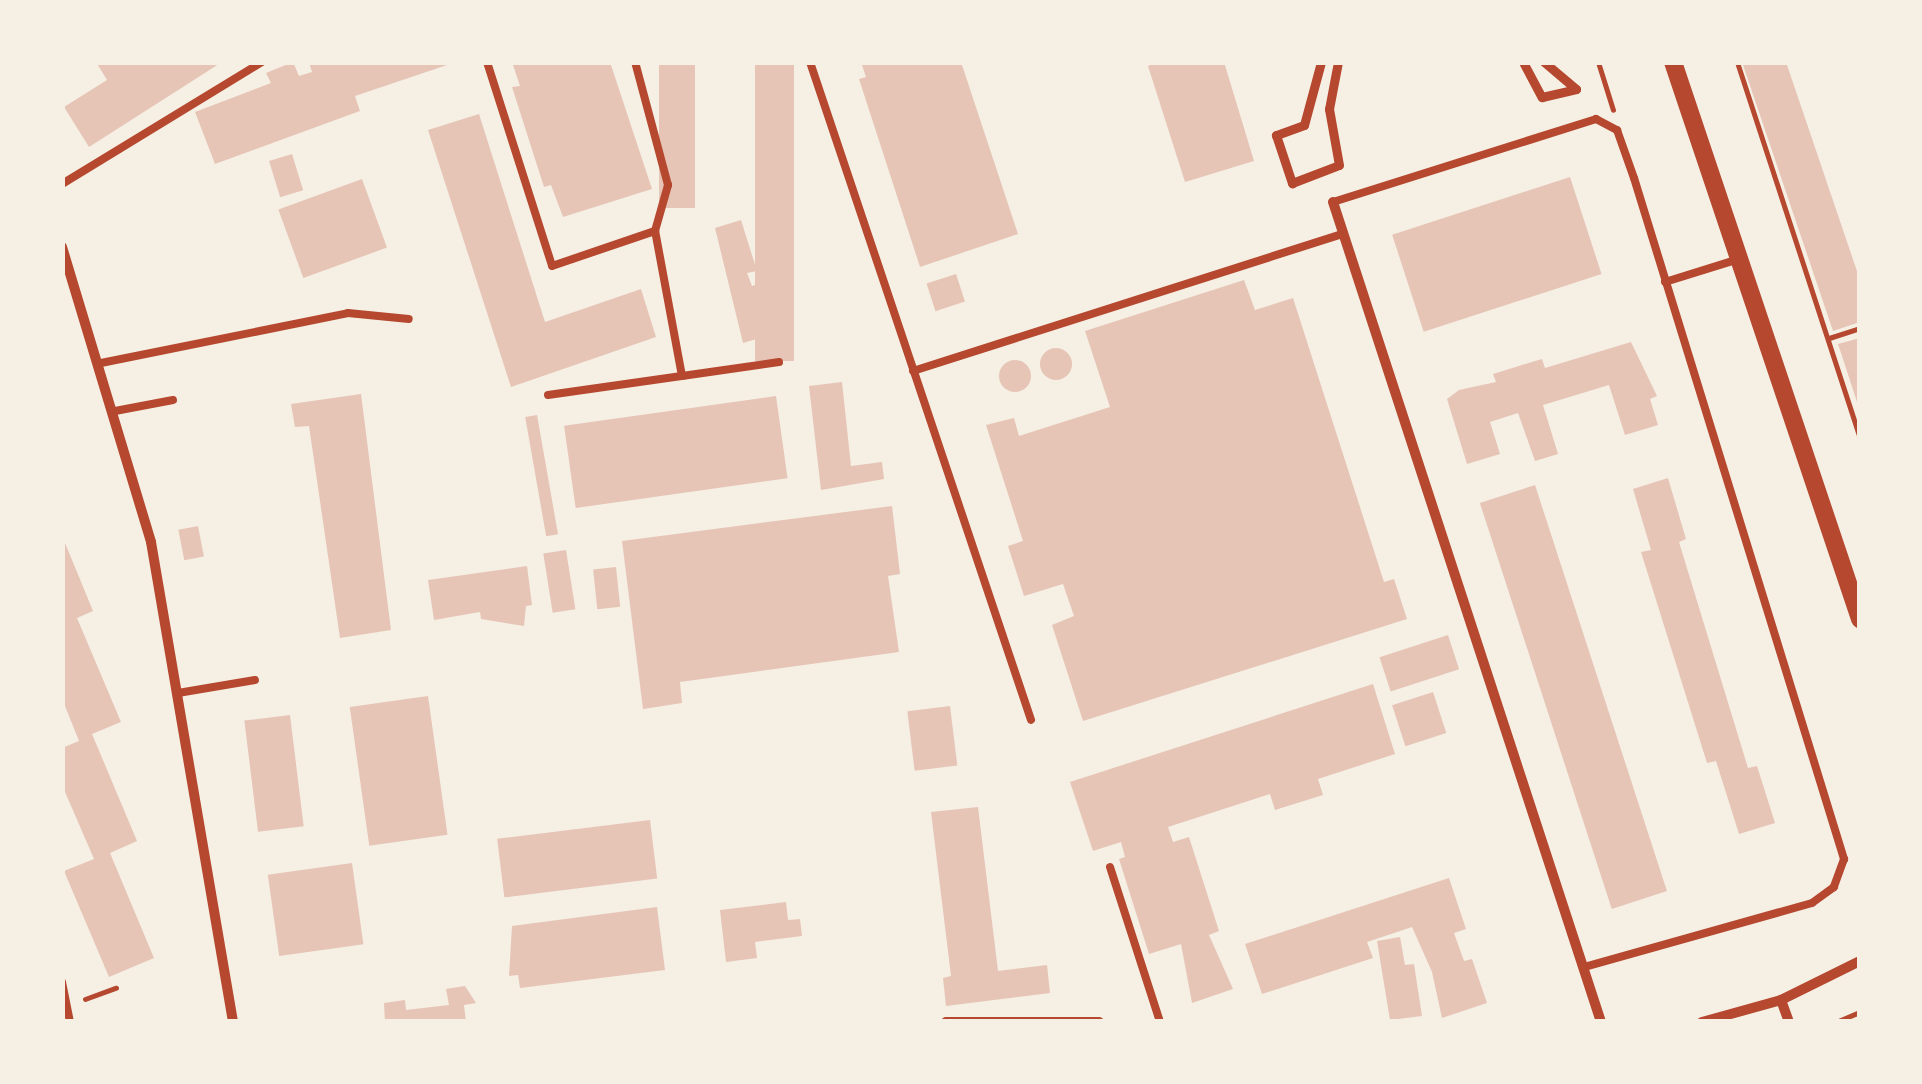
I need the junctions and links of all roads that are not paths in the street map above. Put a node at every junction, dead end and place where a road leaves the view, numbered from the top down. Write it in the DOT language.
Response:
graph roads {
  1 [pos="262,62"];
  2 [pos="487,62"];
  3 [pos="635,62"];
  4 [pos="810,62"];
  5 [pos="1321,62"];
  6 [pos="1338,62"];
  7 [pos="1523,62"];
  8 [pos="1544,62"];
  9 [pos="1673,62"];
  10 [pos="62,184"];
  11 [pos="1333,202"];
  12 [pos="655,231"];
  13 [pos="1343,234"];
  14 [pos="62,247"];
  15 [pos="1739,259"];
  16 [pos="1665,282"];
  17 [pos="409,319"];
  18 [pos="779,362"];
  19 [pos="102,363"];
  20 [pos="913,371"];
  21 [pos="682,376"];
  22 [pos="548,395"];
  23 [pos="173,400"];
  24 [pos="116,411"];
  25 [pos="1860,618"];
  26 [pos="255,680"];
  27 [pos="178,693"];
  28 [pos="1031,720"];
  29 [pos="1110,868"];
  30 [pos="1860,961"];
  31 [pos="1584,967"];
  32 [pos="62,982"];
  33 [pos="1780,1000"];
  34 [pos="1072,1020"];
  35 [pos="70,1022"];
  36 [pos="233,1022"];
  37 [pos="946,1022"];
  38 [pos="1099,1022"];
  39 [pos="1160,1022"];
  40 [pos="1602,1022"];
  41 [pos="1702,1022"];
  42 [pos="1790,1022"];
  1 -- 10 [label="lane"];
  2 -- 12 [label="lane"];
  3 -- 12 [label="lane"];
  4 -- 20 [label="lane"];
  5 -- 6 [label="street"];
  7 -- 8 [label="street"];
  9 -- 15 [label="street"];
  11 -- 13 [label="street"];
  11 -- 16 [label="lane"];
  12 -- 21 [label="lane"];
  13 -- 20 [label="lane"];
  13 -- 31 [label="street"];
  14 -- 19 [label="street"];
  15 -- 16 [label="lane"];
  15 -- 25 [label="street"];
  16 -- 31 [label="lane"];
  17 -- 19 [label="lane"];
  18 -- 21 [label="lane"];
  19 -- 24 [label="street"];
  20 -- 28 [label="lane"];
  21 -- 22 [label="lane"];
  23 -- 24 [label="lane"];
  24 -- 27 [label="street"];
  26 -- 27 [label="lane"];
  27 -- 36 [label="street"];
  29 -- 39 [label="lane"];
  30 -- 33 [label="street"];
  31 -- 40 [label="street"];
  32 -- 35 [label="lane"];
  33 -- 41 [label="street"];
  33 -- 42 [label="street"];
  34 -- 37 [label="street"];
  34 -- 38 [label="street"];
}
